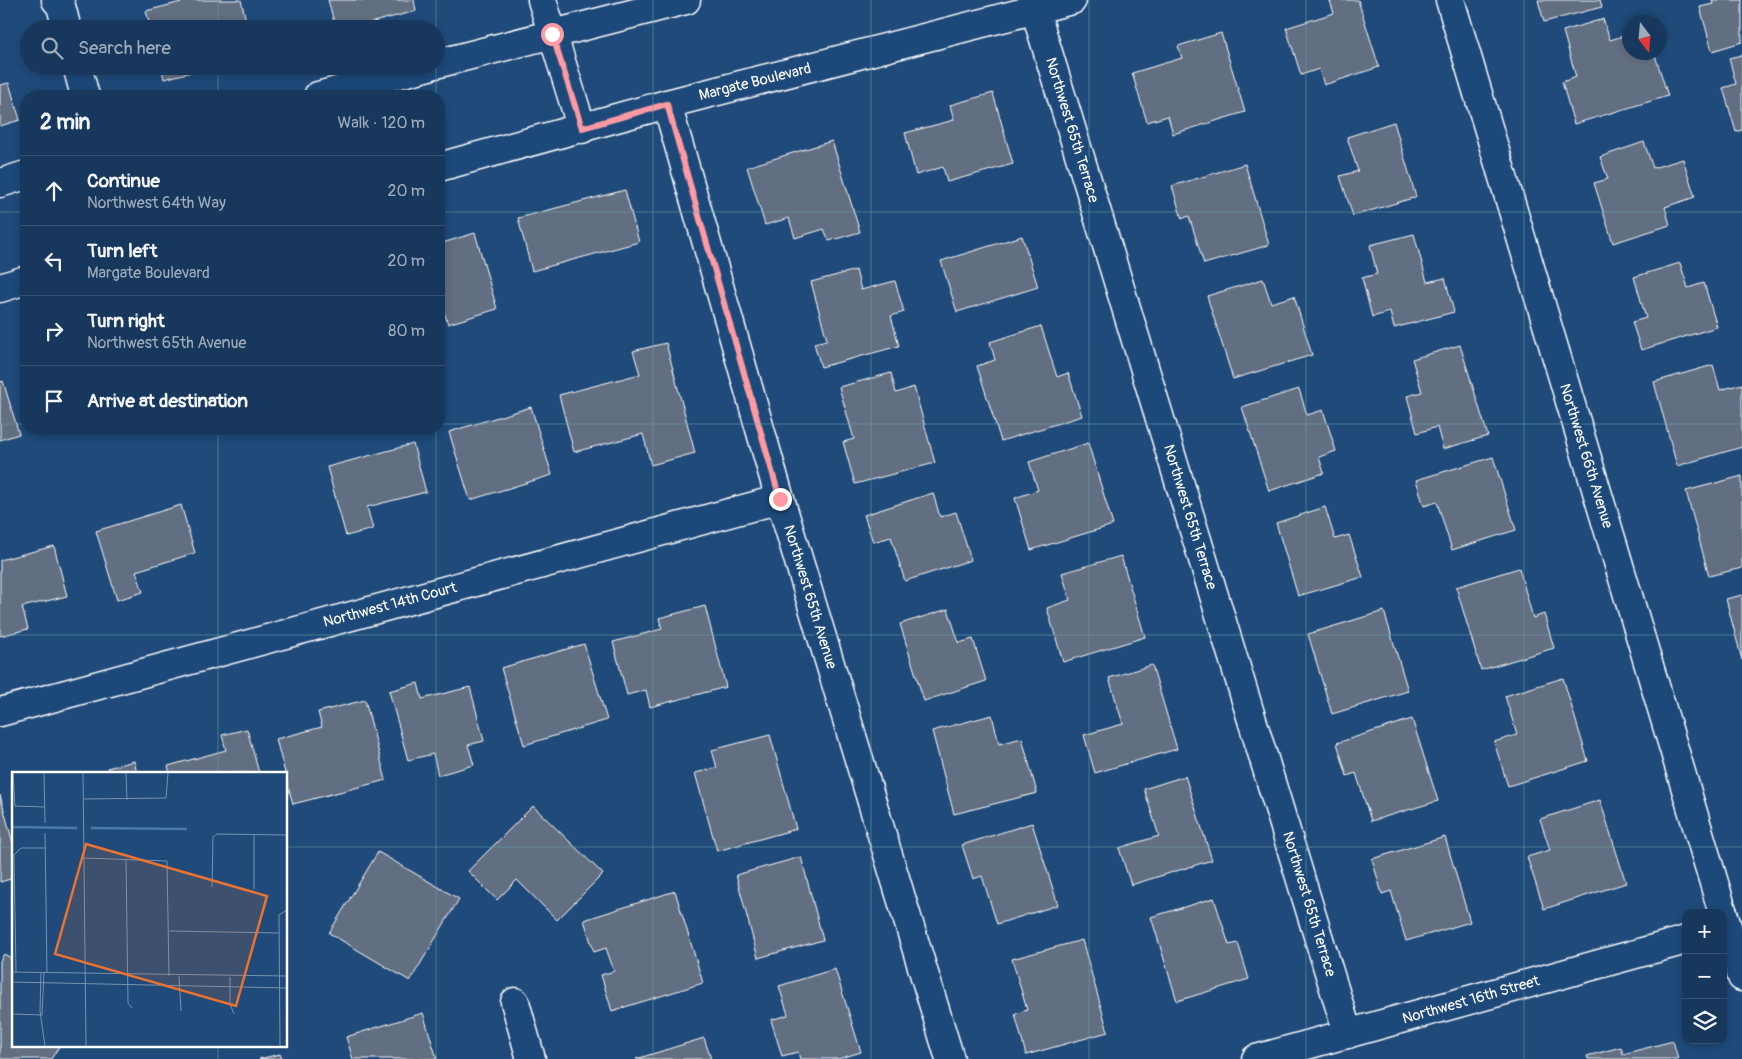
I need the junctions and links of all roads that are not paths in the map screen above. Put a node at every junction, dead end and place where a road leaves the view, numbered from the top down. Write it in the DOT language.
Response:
graph roads {
  1 [pos="56,0"];
  2 [pos="542,0"];
  3 [pos="686,0"];
  4 [pos="1072,0"];
  5 [pos="1450,0"];
  6 [pos="1033,5"];
  7 [pos="65,20"];
  8 [pos="552,34"];
  9 [pos="445,62"];
  10 [pos="79,75"];
  11 [pos="396,75"];
  12 [pos="83,90"];
  13 [pos="340,90"];
  14 [pos="667,104"];
  15 [pos="582,128"];
  16 [pos="445,165"];
  17 [pos="20,177"];
  18 [pos="0,183"];
  19 [pos="20,282"];
  20 [pos="0,288"];
  21 [pos="780,499"];
  22 [pos="0,712"];
  23 [pos="1720,909"];
  24 [pos="1727,930"];
  25 [pos="1682,941"];
  26 [pos="1742,977"];
  27 [pos="515,1002"];
  28 [pos="1348,1034"];
  29 [pos="531,1059"];
  30 [pos="950,1059"];
  31 [pos="1256,1059"];
  1 -- 7 [label="street"];
  2 -- 8 [label="street"];
  3 -- 8 [label="street"];
  4 -- 6 [label="street, Margate Boulevard"];
  5 -- 23 [label="street, Northwest 66th Avenue"];
  6 -- 14 [label="street, Margate Boulevard"];
  6 -- 28 [label="street, Northwest 65th Terrace"];
  8 -- 9 [label="street"];
  8 -- 15 [label="street"];
  10 -- 12 [label="street"];
  11 -- 13 [label="street"];
  14 -- 15 [label="street, Margate Boulevard"];
  14 -- 21 [label="street, Northwest 65th Avenue"];
  15 -- 16 [label="street, Margate Boulevard"];
  17 -- 18 [label="street"];
  19 -- 20 [label="street"];
  21 -- 22 [label="street, Northwest 14th Court"];
  21 -- 30 [label="street, Northwest 65th Avenue"];
  24 -- 26 [label="street, Northwest 66th Avenue"];
  25 -- 28 [label="street, Northwest 16th Street"];
  27 -- 29 [label="street"];
  28 -- 31 [label="street, Northwest 16th Street"];
}
